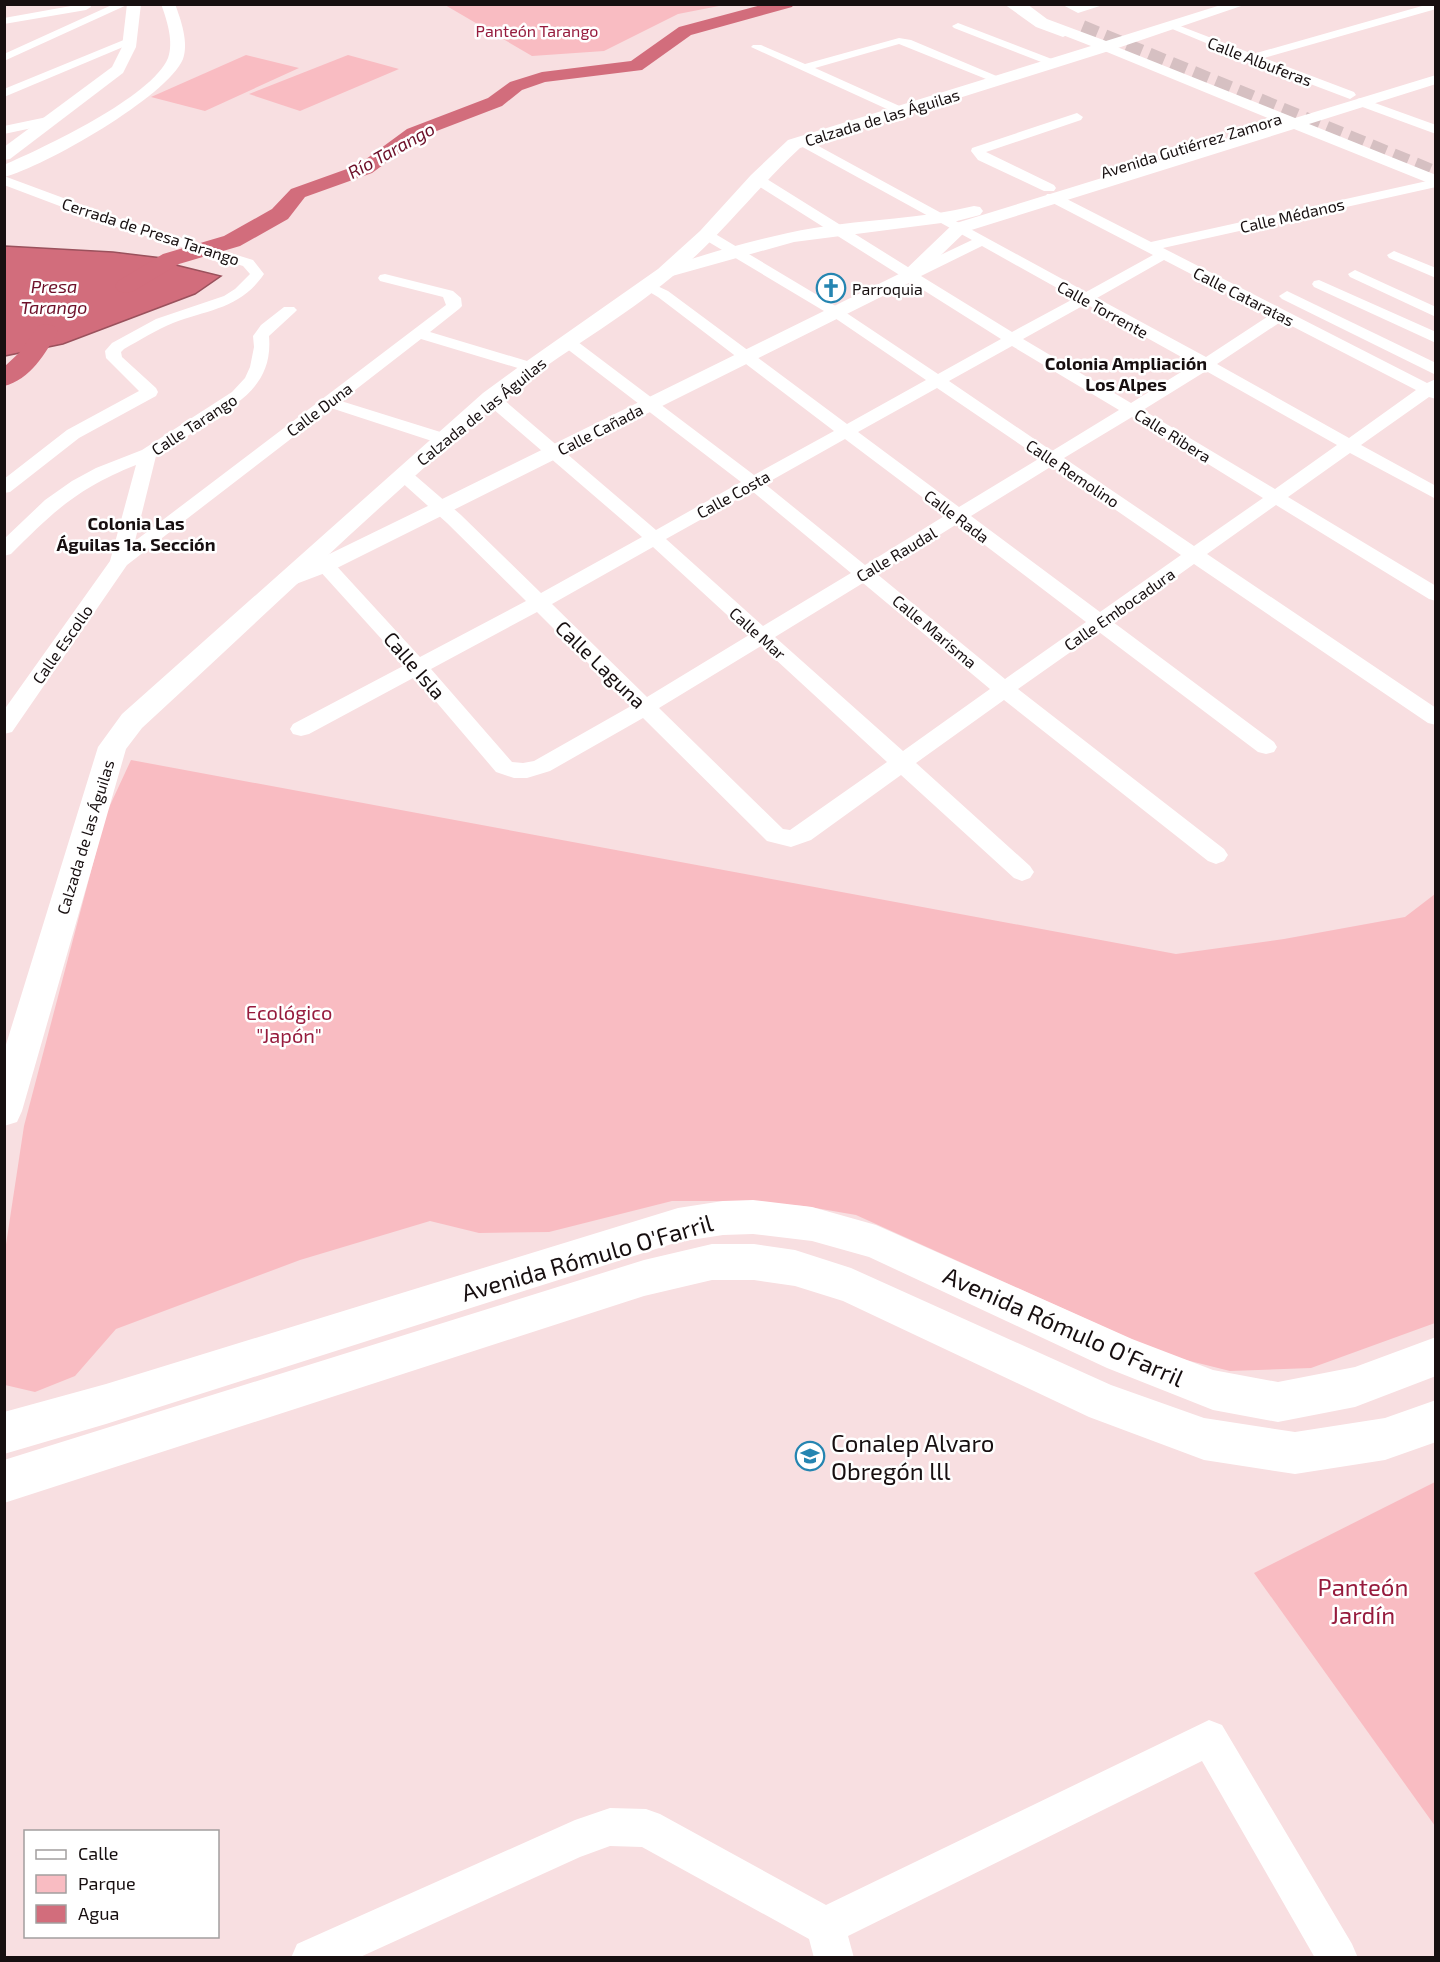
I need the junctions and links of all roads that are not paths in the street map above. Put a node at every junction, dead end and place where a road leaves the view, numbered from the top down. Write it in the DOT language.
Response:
graph roads {
  1 [pos="110,4"];
  2 [pos="124,4"];
  3 [pos="134,4"];
  4 [pos="168,4"];
  5 [pos="1009,4"];
  6 [pos="1017,4"];
  7 [pos="1023,4"];
  8 [pos="1034,4"];
  9 [pos="1101,4"];
  10 [pos="1240,4"];
  11 [pos="1060,6"];
  12 [pos="1436,6"];
  13 [pos="86,7"];
  14 [pos="4,21"];
  15 [pos="1040,25"];
  16 [pos="958,26"];
  17 [pos="1171,26"];
  18 [pos="131,40"];
  19 [pos="993,40"];
  20 [pos="1110,46"];
  21 [pos="757,47"];
  22 [pos="4,51"];
  23 [pos="4,58"];
  24 [pos="1251,58"];
  25 [pos="1053,63"];
  26 [pos="803,68"];
  27 [pos="1436,69"];
  28 [pos="1436,79"];
  29 [pos="1000,80"];
  30 [pos="4,94"];
  31 [pos="1356,99"];
  32 [pos="900,111"];
  33 [pos="1077,117"];
  34 [pos="1295,118"];
  35 [pos="47,121"];
  36 [pos="4,130"];
  37 [pos="1436,130"];
  38 [pos="802,141"];
  39 [pos="4,154"];
  40 [pos="1436,171"];
  41 [pos="4,172"];
  42 [pos="757,179"];
  43 [pos="4,180"];
  44 [pos="1436,182"];
  45 [pos="1050,193"];
  46 [pos="952,224"];
  47 [pos="838,230"];
  48 [pos="707,235"];
  49 [pos="982,241"];
  50 [pos="734,251"];
  51 [pos="1156,251"];
  52 [pos="1394,255"];
  53 [pos="665,273"];
  54 [pos="1355,274"];
  55 [pos="1436,274"];
  56 [pos="909,276"];
  57 [pos="385,278"];
  58 [pos="1319,284"];
  59 [pos="648,287"];
  60 [pos="1287,296"];
  61 [pos="1082,298"];
  62 [pos="289,310"];
  63 [pos="834,312"];
  64 [pos="1436,313"];
  65 [pos="1281,315"];
  66 [pos="420,334"];
  67 [pos="1436,338"];
  68 [pos="1012,339"];
  69 [pos="568,342"];
  70 [pos="746,357"];
  71 [pos="1206,364"];
  72 [pos="531,368"];
  73 [pos="1436,370"];
  74 [pos="937,381"];
  75 [pos="1433,389"];
  76 [pos="491,398"];
  77 [pos="328,402"];
  78 [pos="651,403"];
  79 [pos="1132,410"];
  80 [pos="846,431"];
  81 [pos="444,439"];
  82 [pos="1350,445"];
  83 [pos="553,453"];
  84 [pos="148,454"];
  85 [pos="1052,459"];
  86 [pos="404,475"];
  87 [pos="752,482"];
  88 [pos="4,488"];
  89 [pos="1436,494"];
  90 [pos="1275,498"];
  91 [pos="442,508"];
  92 [pos="957,517"];
  93 [pos="654,538"];
  94 [pos="4,550"];
  95 [pos="1194,556"];
  96 [pos="120,561"];
  97 [pos="325,565"];
  98 [pos="864,573"];
  99 [pos="288,579"];
  100 [pos="1436,595"];
  101 [pos="538,603"];
  102 [pos="1101,622"];
  103 [pos="761,636"];
  104 [pos="418,667"];
  105 [pos="1004,689"];
  106 [pos="646,707"];
  107 [pos="1436,718"];
  108 [pos="4,727"];
  109 [pos="301,729"];
  110 [pos="1266,747"];
  111 [pos="902,762"];
  112 [pos="504,767"];
  113 [pos="803,834"];
  114 [pos="1216,855"];
  115 [pos="1022,872"];
  116 [pos="4,1111"];
  117 [pos="1436,1356"];
  118 [pos="70,1414"];
  119 [pos="1436,1420"];
  120 [pos="9,1426"];
  121 [pos="71,1462"];
  122 [pos="5,1482"];
  123 [pos="830,1942"];
  124 [pos="311,1958"];
  125 [pos="1338,1958"];
  1 -- 22 [label="street"];
  2 -- 23 [label="street"];
  3 -- 18 [label="main road"];
  4 -- 41 [label="main road"];
  5 -- 15 [label="street"];
  6 -- 20 [label="main road"];
  7 -- 8 [label="main road"];
  9 -- 11 [label="street"];
  10 -- 17 [label="main road, Calzada de las Águilas"];
  11 -- 20 [label="main road"];
  12 -- 24 [label="street"];
  13 -- 14 [label="street"];
  15 -- 19 [label="street"];
  15 -- 20 [label="street"];
  16 -- 19 [label="street"];
  17 -- 20 [label="main road, Calzada de las Águilas"];
  17 -- 24 [label="street, Calle Albuferas"];
  18 -- 30 [label="street"];
  18 -- 35 [label="main road"];
  19 -- 25 [label="street"];
  20 -- 25 [label="main road, Calzada de las Águilas"];
  20 -- 34 [label="street"];
  21 -- 26 [label="street"];
  24 -- 31 [label="street, Calle Albuferas"];
  25 -- 29 [label="main road, Calzada de las Águilas"];
  26 -- 29 [label="street"];
  26 -- 32 [label="street"];
  27 -- 31 [label="street, Avenida Gutiérrez Zamora"];
  28 -- 31 [label="street, Avenida Gutiérrez Zamora"];
  29 -- 32 [label="main road, Calzada de las Águilas"];
  31 -- 34 [label="street, Avenida Gutiérrez Zamora"];
  31 -- 37 [label="street, Calle Albuferas"];
  32 -- 38 [label="main road, Calzada de las Águilas"];
  33 -- 45 [label="street, Calle Cataratas"];
  34 -- 40 [label="street"];
  34 -- 44 [label="street"];
  34 -- 45 [label="street, Avenida Gutiérrez Zamora"];
  35 -- 36 [label="street"];
  35 -- 39 [label="main road"];
  38 -- 42 [label="main road, Calzada de las Águilas"];
  38 -- 46 [label="street, Calle Torrente"];
  42 -- 47 [label="street, Calle Ribera"];
  42 -- 48 [label="main road, Calzada de las Águilas"];
  43 -- 88 [label="street, Cerrada de Presa Tarango"];
  44 -- 51 [label="street, Calle Médanos"];
  45 -- 46 [label="street, Avenida Gutiérrez Zamora"];
  45 -- 51 [label="street, Calle Cataratas"];
  46 -- 47 [label="street"];
  46 -- 49 [label="street, Calle Torrente"];
  46 -- 56 [label="street, Calle Cañada"];
  47 -- 50 [label="street"];
  47 -- 56 [label="street, Calle Ribera"];
  48 -- 50 [label="street, Calle Remolino"];
  48 -- 53 [label="main road, Calzada de las Águilas"];
  49 -- 56 [label="street, Calle Cañada"];
  49 -- 61 [label="street, Calle Torrente"];
  50 -- 53 [label="street"];
  50 -- 63 [label="street, Calle Remolino"];
  51 -- 61 [label="street, Calle Costa"];
  51 -- 65 [label="street, Calle Cataratas"];
  52 -- 55 [label="street"];
  53 -- 59 [label="main road, Calzada de las Águilas"];
  54 -- 64 [label="street"];
  56 -- 63 [label="street, Calle Cañada"];
  56 -- 68 [label="street, Calle Ribera"];
  57 -- 66 [label="street, Calle Duna"];
  58 -- 67 [label="street"];
  59 -- 69 [label="main road, Calzada de las Águilas"];
  59 -- 70 [label="street, Calle Rada"];
  60 -- 73 [label="street"];
  61 -- 68 [label="street, Calle Costa"];
  61 -- 71 [label="street, Calle Torrente"];
  62 -- 84 [label="street, Calle Tarango"];
  63 -- 70 [label="street, Calle Cañada"];
  63 -- 74 [label="street, Calle Remolino"];
  65 -- 71 [label="street, Calle Raudal"];
  65 -- 75 [label="street, Calle Cataratas"];
  66 -- 72 [label="street"];
  66 -- 77 [label="street, Calle Duna"];
  68 -- 74 [label="street, Calle Costa"];
  68 -- 79 [label="street, Calle Ribera"];
  69 -- 72 [label="main road, Calzada de las Águilas"];
  69 -- 78 [label="street, Calle Marisma"];
  70 -- 78 [label="street, Calle Cañada"];
  70 -- 80 [label="street, Calle Rada"];
  71 -- 79 [label="street, Calle Raudal"];
  71 -- 82 [label="street, Calle Torrente"];
  72 -- 76 [label="main road, Calzada de las Águilas"];
  74 -- 80 [label="street, Calle Costa"];
  74 -- 85 [label="street, Calle Remolino"];
  75 -- 82 [label="street, Calle Embocadura"];
  76 -- 81 [label="main road, Calzada de las Águilas"];
  76 -- 83 [label="street, Calle Mar"];
  77 -- 81 [label="street"];
  77 -- 96 [label="street, Calle Duna"];
  78 -- 83 [label="street, Calle Cañada"];
  78 -- 87 [label="street, Calle Marisma"];
  79 -- 85 [label="street, Calle Raudal"];
  79 -- 90 [label="street, Calle Ribera"];
  80 -- 87 [label="street, Calle Costa"];
  80 -- 92 [label="street, Calle Rada"];
  81 -- 86 [label="main road, Calzada de las Águilas"];
  82 -- 89 [label="street, Calle Torrente"];
  82 -- 90 [label="street, Calle Embocadura"];
  83 -- 91 [label="street, Calle Cañada"];
  83 -- 93 [label="street, Calle Mar"];
  84 -- 94 [label="street, Calle Tarango"];
  84 -- 96 [label="street"];
  85 -- 92 [label="street, Calle Raudal"];
  85 -- 95 [label="street, Calle Remolino"];
  86 -- 91 [label="street, Calle Laguna"];
  86 -- 99 [label="main road, Calzada de las Águilas"];
  87 -- 93 [label="street, Calle Costa"];
  87 -- 98 [label="street, Calle Marisma"];
  90 -- 95 [label="street, Calle Embocadura"];
  90 -- 100 [label="street, Calle Ribera"];
  91 -- 97 [label="street, Calle Cañada"];
  91 -- 101 [label="street, Calle Laguna"];
  92 -- 98 [label="street, Calle Raudal"];
  92 -- 102 [label="street, Calle Rada"];
  93 -- 101 [label="street, Calle Costa"];
  93 -- 103 [label="street, Calle Mar"];
  95 -- 102 [label="street, Calle Embocadura"];
  95 -- 107 [label="street, Calle Remolino"];
  96 -- 108 [label="street, Calle Escollo"];
  97 -- 99 [label="street, Calle Cañada"];
  97 -- 104 [label="street, Calle Isla"];
  98 -- 103 [label="street, Calle Raudal"];
  98 -- 105 [label="street, Calle Marisma"];
  99 -- 116 [label="main road, Calzada de las Águilas"];
  101 -- 104 [label="street, Calle Costa"];
  101 -- 106 [label="street, Calle Laguna"];
  102 -- 105 [label="street, Calle Embocadura"];
  102 -- 110 [label="street, Calle Rada"];
  103 -- 106 [label="street, Calle Raudal"];
  103 -- 111 [label="street, Calle Mar"];
  104 -- 109 [label="street, Calle Costa"];
  104 -- 112 [label="street, Calle Isla"];
  105 -- 111 [label="street, Calle Embocadura"];
  105 -- 114 [label="street, Calle Marisma"];
  106 -- 112 [label="street, Calle Raudal"];
  106 -- 113 [label="street, Calle Laguna"];
  111 -- 113 [label="street, Calle Embocadura"];
  111 -- 115 [label="street, Calle Mar"];
  117 -- 118 [label="main road, Avenida Rómulo O'Farril"];
  118 -- 120 [label="main road, Avenida Rómulo O'Farril"];
  118 -- 121 [label="main road"];
  119 -- 121 [label="main road, Avenida Rómulo O'Farril"];
  121 -- 122 [label="main road, Avenida Rómulo O'Farril"];
  123 -- 124 [label="street"];
  123 -- 125 [label="street"];
}
